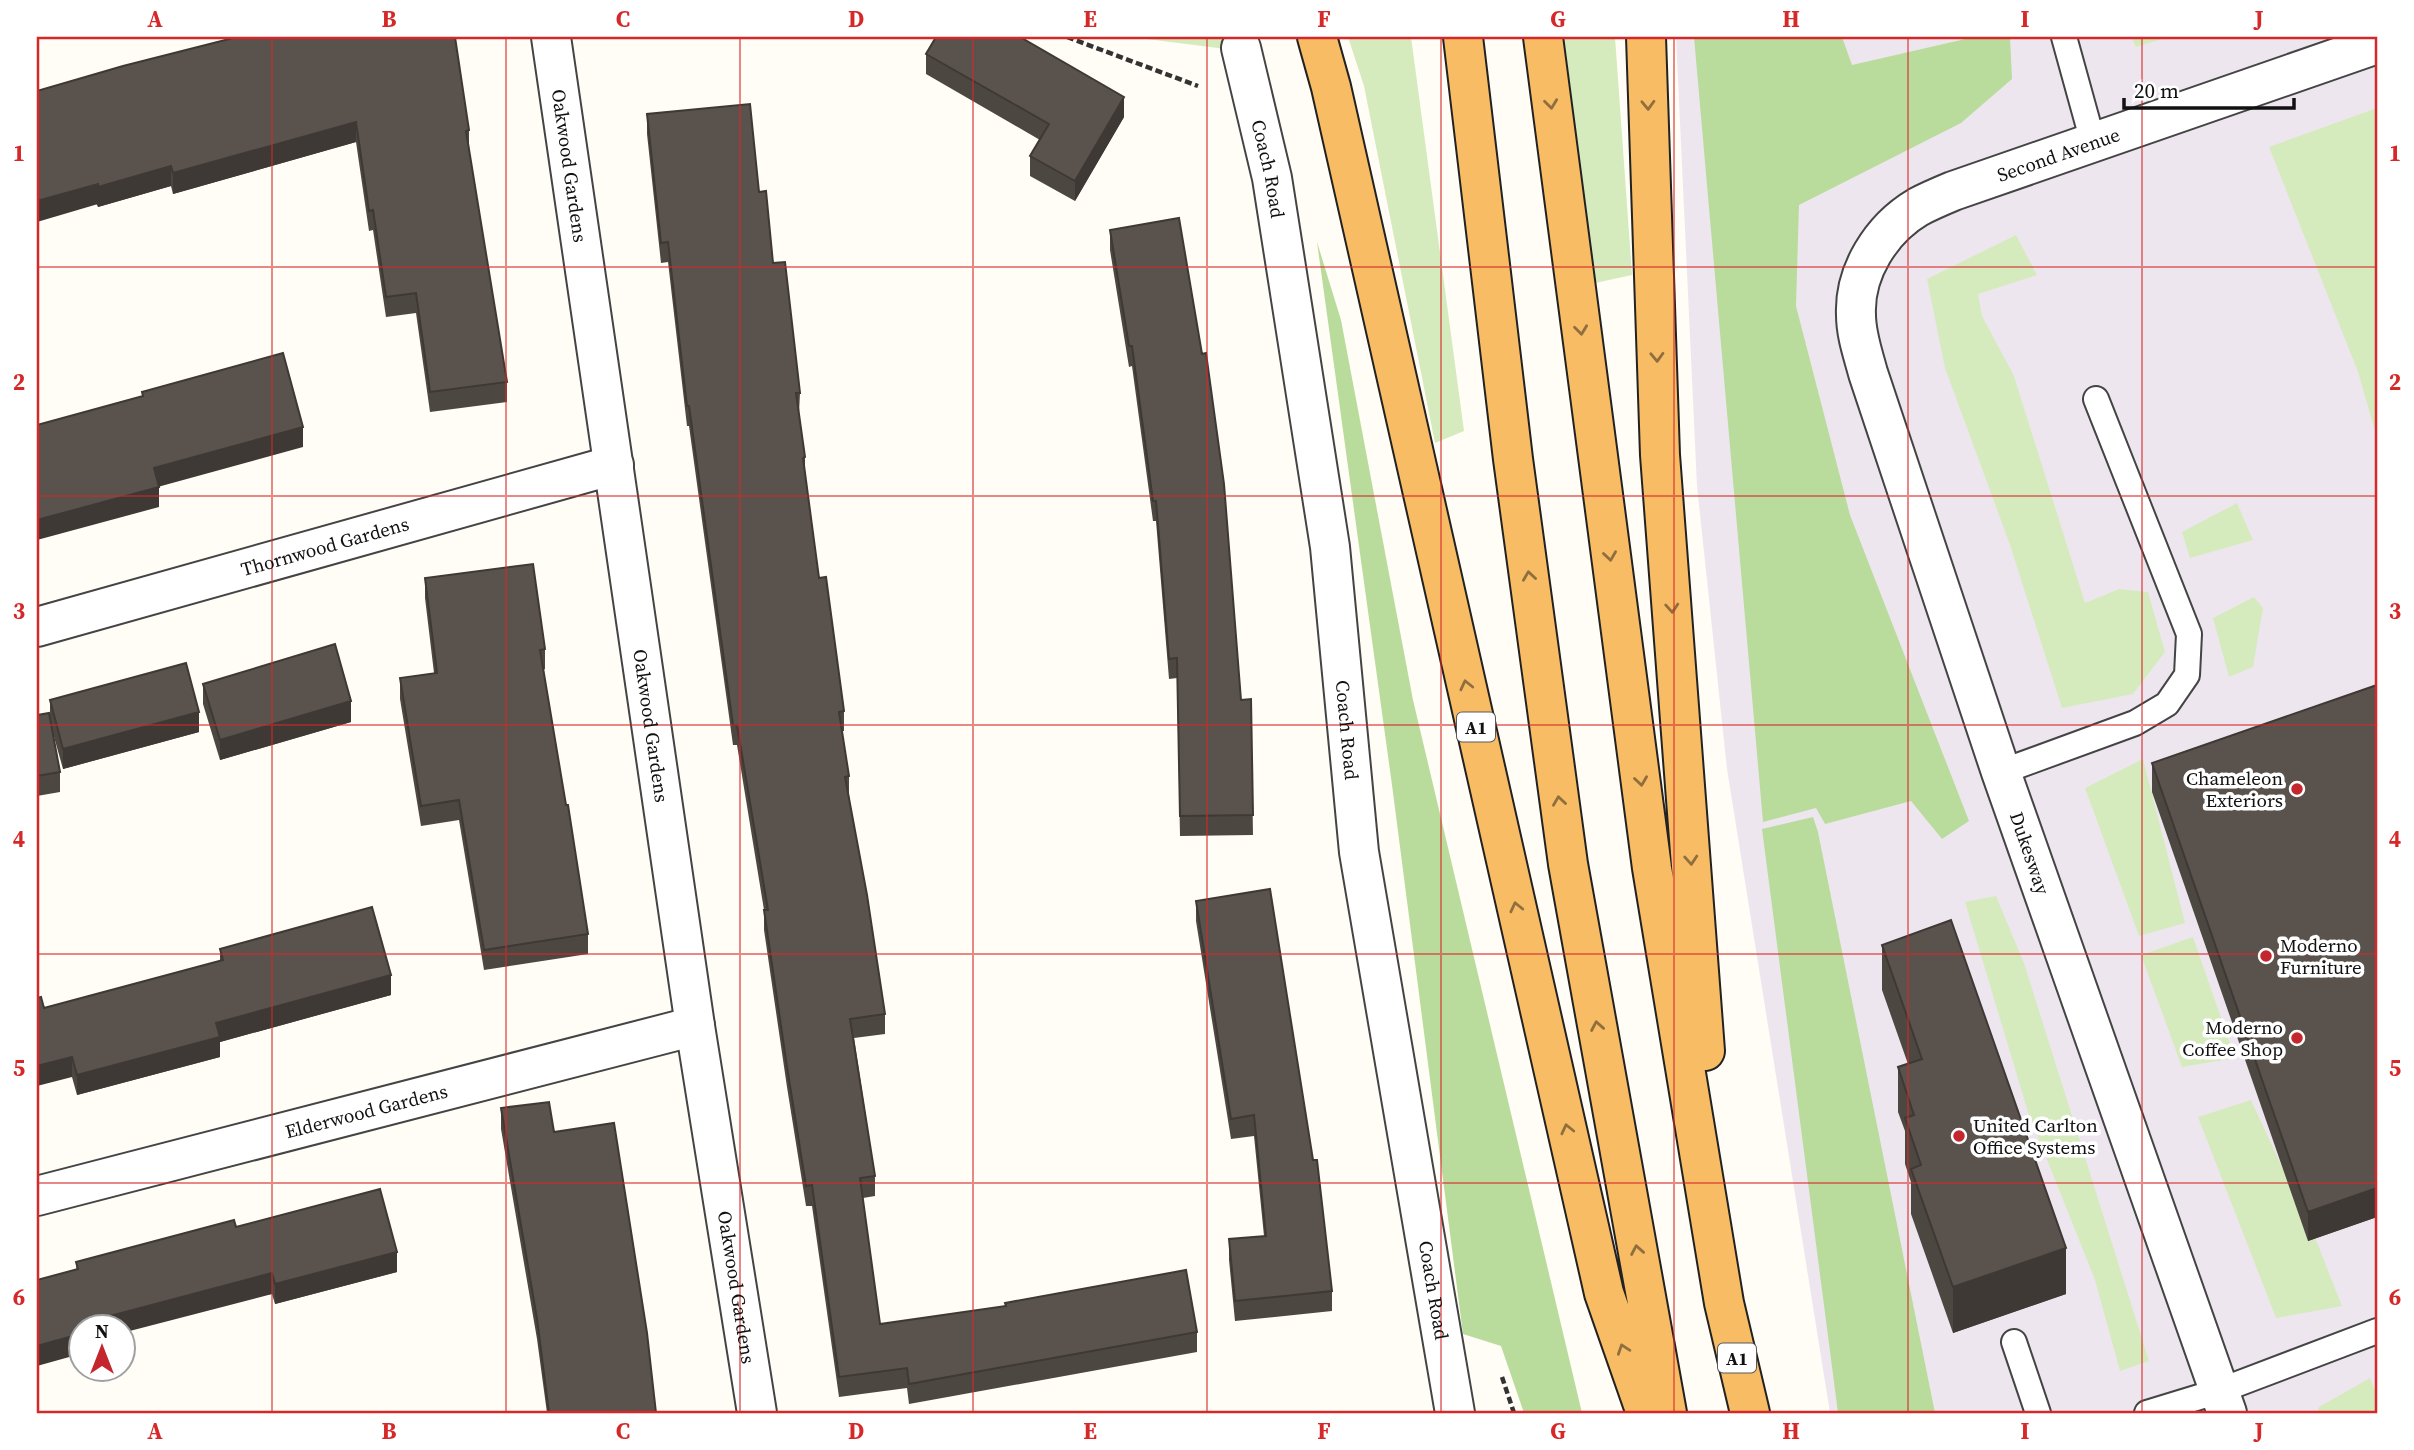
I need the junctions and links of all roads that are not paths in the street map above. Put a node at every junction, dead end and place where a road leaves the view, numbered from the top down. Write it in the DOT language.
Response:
graph roads {
  1 [pos="551,37"];
  2 [pos="1317,37"];
  3 [pos="1463,37"];
  4 [pos="1543,37"];
  5 [pos="1646,37"];
  6 [pos="2064,37"];
  7 [pos="2377,44"];
  8 [pos="1241,48"];
  9 [pos="2093,142"];
  10 [pos="1857,287"];
  11 [pos="2096,399"];
  12 [pos="614,465"];
  13 [pos="37,627"];
  14 [pos="2001,772"];
  15 [pos="695,1026"];
  16 [pos="37,1196"];
  17 [pos="1724,1303"];
  18 [pos="2377,1331"];
  19 [pos="2014,1342"];
  20 [pos="2223,1402"];
  21 [pos="757,1413"];
  22 [pos="1455,1413"];
  23 [pos="1646,1413"];
  24 [pos="1667,1413"];
  25 [pos="1750,1413"];
  26 [pos="2038,1413"];
  27 [pos="2147,1413"];
  1 -- 12 [label="street, Oakwood Gardens"];
  23 -- 2 [label="highway, A1, one-way"];
  24 -- 3 [label="highway, one-way"];
  4 -- 17 [label="highway, A1, one-way"];
  5 -- 17 [label="highway, A1, one-way"];
  6 -- 9 [label="lane"];
  7 -- 9 [label="street, Second Avenue"];
  8 -- 22 [label="street, Coach Road"];
  9 -- 10 [label="street, Second Avenue"];
  10 -- 14 [label="street, Dukesway"];
  11 -- 14 [label="lane"];
  12 -- 13 [label="street, Thornwood Gardens"];
  12 -- 15 [label="street, Oakwood Gardens"];
  14 -- 20 [label="street, Dukesway"];
  15 -- 16 [label="street, Elderwood Gardens"];
  15 -- 21 [label="street, Oakwood Gardens"];
  17 -- 25 [label="highway, A1"];
  18 -- 20 [label="lane"];
  19 -- 26 [label="lane"];
  20 -- 27 [label="lane"];
}
